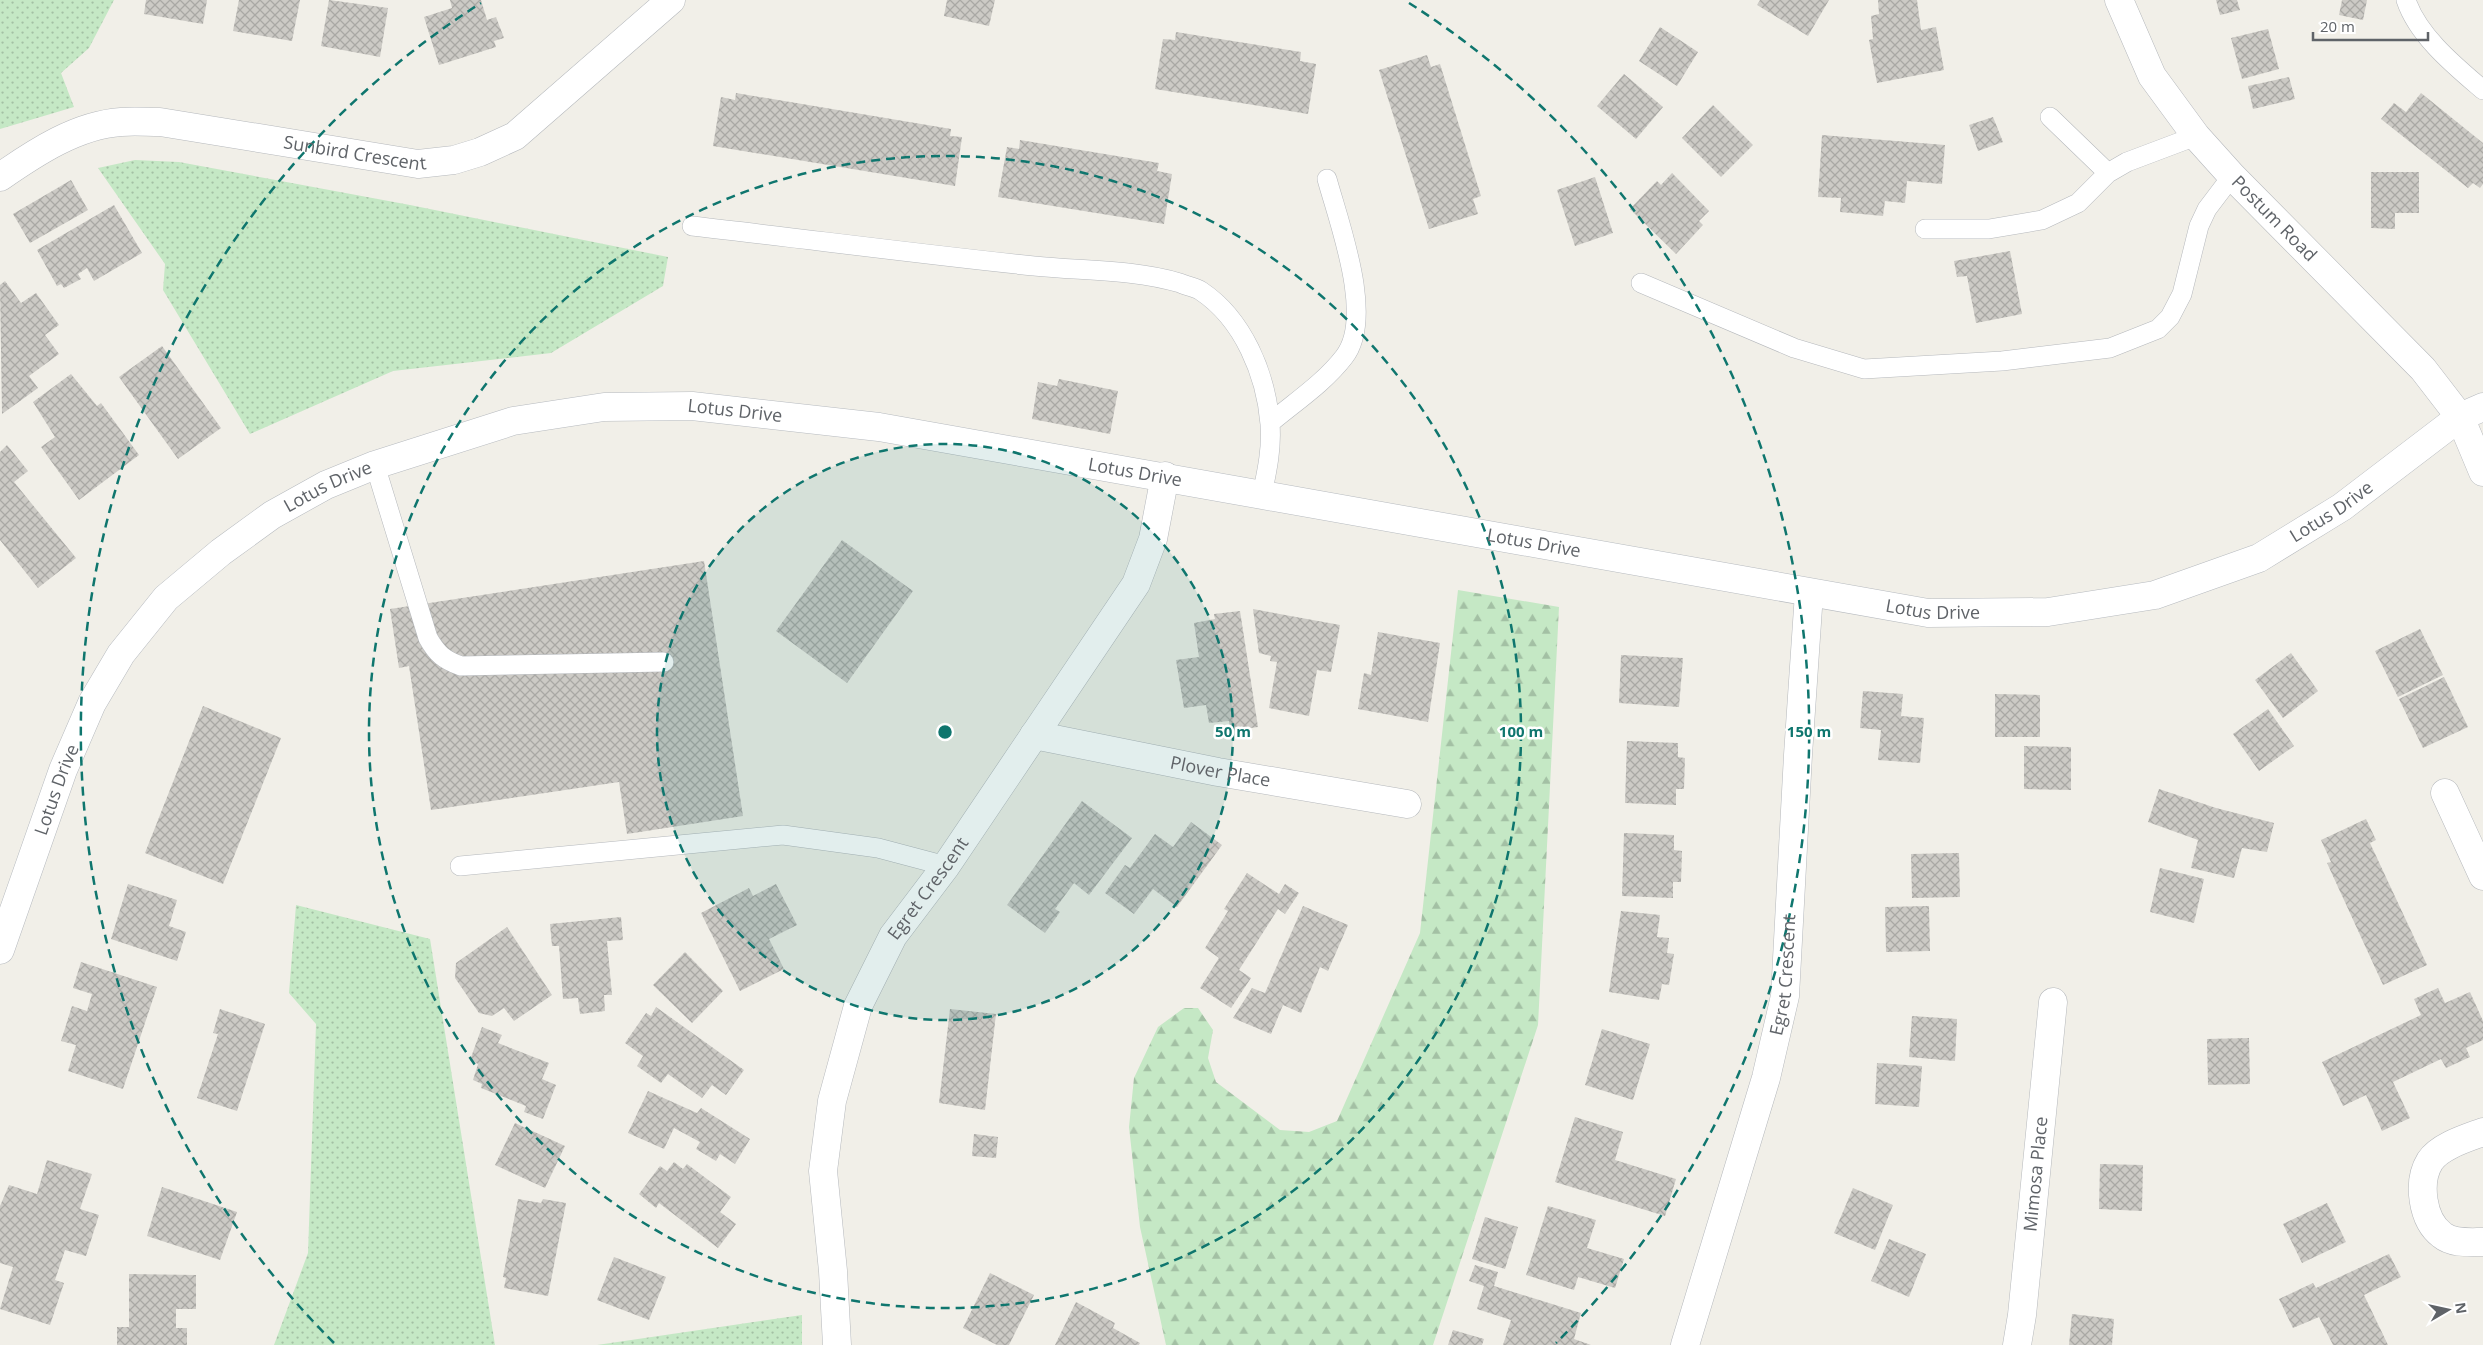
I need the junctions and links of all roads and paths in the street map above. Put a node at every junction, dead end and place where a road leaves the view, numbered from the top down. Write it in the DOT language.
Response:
graph roads {
  1 [pos="671,0"];
  2 [pos="2120,0"];
  3 [pos="2406,0"];
  4 [pos="2483,90"];
  5 [pos="2050,117"];
  6 [pos="2196,136"];
  7 [pos="2108,173"];
  8 [pos="2232,176"];
  9 [pos="0,177"];
  10 [pos="1327,179"];
  11 [pos="692,226"];
  12 [pos="1925,229"];
  13 [pos="1641,283"];
  14 [pos="2472,412"];
  15 [pos="1270,423"];
  16 [pos="375,465"];
  17 [pos="2483,472"];
  18 [pos="1165,476"];
  19 [pos="1262,495"];
  20 [pos="1809,593"];
  21 [pos="664,662"];
  22 [pos="1034,735"];
  23 [pos="2445,793"];
  24 [pos="1407,804"];
  25 [pos="460,866"];
  26 [pos="946,866"];
  27 [pos="2483,876"];
  28 [pos="1,944"];
  29 [pos="2053,1002"];
  30 [pos="2483,1132"];
  31 [pos="2483,1242"];
  32 [pos="837,1345"];
  33 [pos="1685,1345"];
  34 [pos="2017,1345"];
  1 -- 9 [label="street, Sunbird Crescent"];
  2 -- 6 [label="street, Postum Road"];
  3 -- 4 [label="lane"];
  5 -- 7 [label="lane"];
  6 -- 7 [label="lane"];
  6 -- 8 [label="street, Postum Road"];
  7 -- 12 [label="lane"];
  8 -- 13 [label="lane"];
  8 -- 14 [label="street, Postum Road"];
  10 -- 15 [label="lane"];
  11 -- 15 [label="lane"];
  14 -- 17 [label="street, Postum Road"];
  14 -- 20 [label="street, Lotus Drive"];
  15 -- 19 [label="lane"];
  16 -- 18 [label="street, Lotus Drive"];
  16 -- 21 [label="lane"];
  16 -- 28 [label="street, Lotus Drive"];
  18 -- 19 [label="street, Lotus Drive"];
  18 -- 22 [label="street, Egret Crescent"];
  19 -- 20 [label="street, Lotus Drive"];
  20 -- 33 [label="street, Egret Crescent"];
  22 -- 24 [label="street, Plover Place"];
  22 -- 26 [label="street, Egret Crescent"];
  23 -- 27 [label="street"];
  25 -- 26 [label="lane"];
  26 -- 32 [label="street, Egret Crescent"];
  29 -- 34 [label="street, Mimosa Place"];
  30 -- 31 [label="street"];
}
